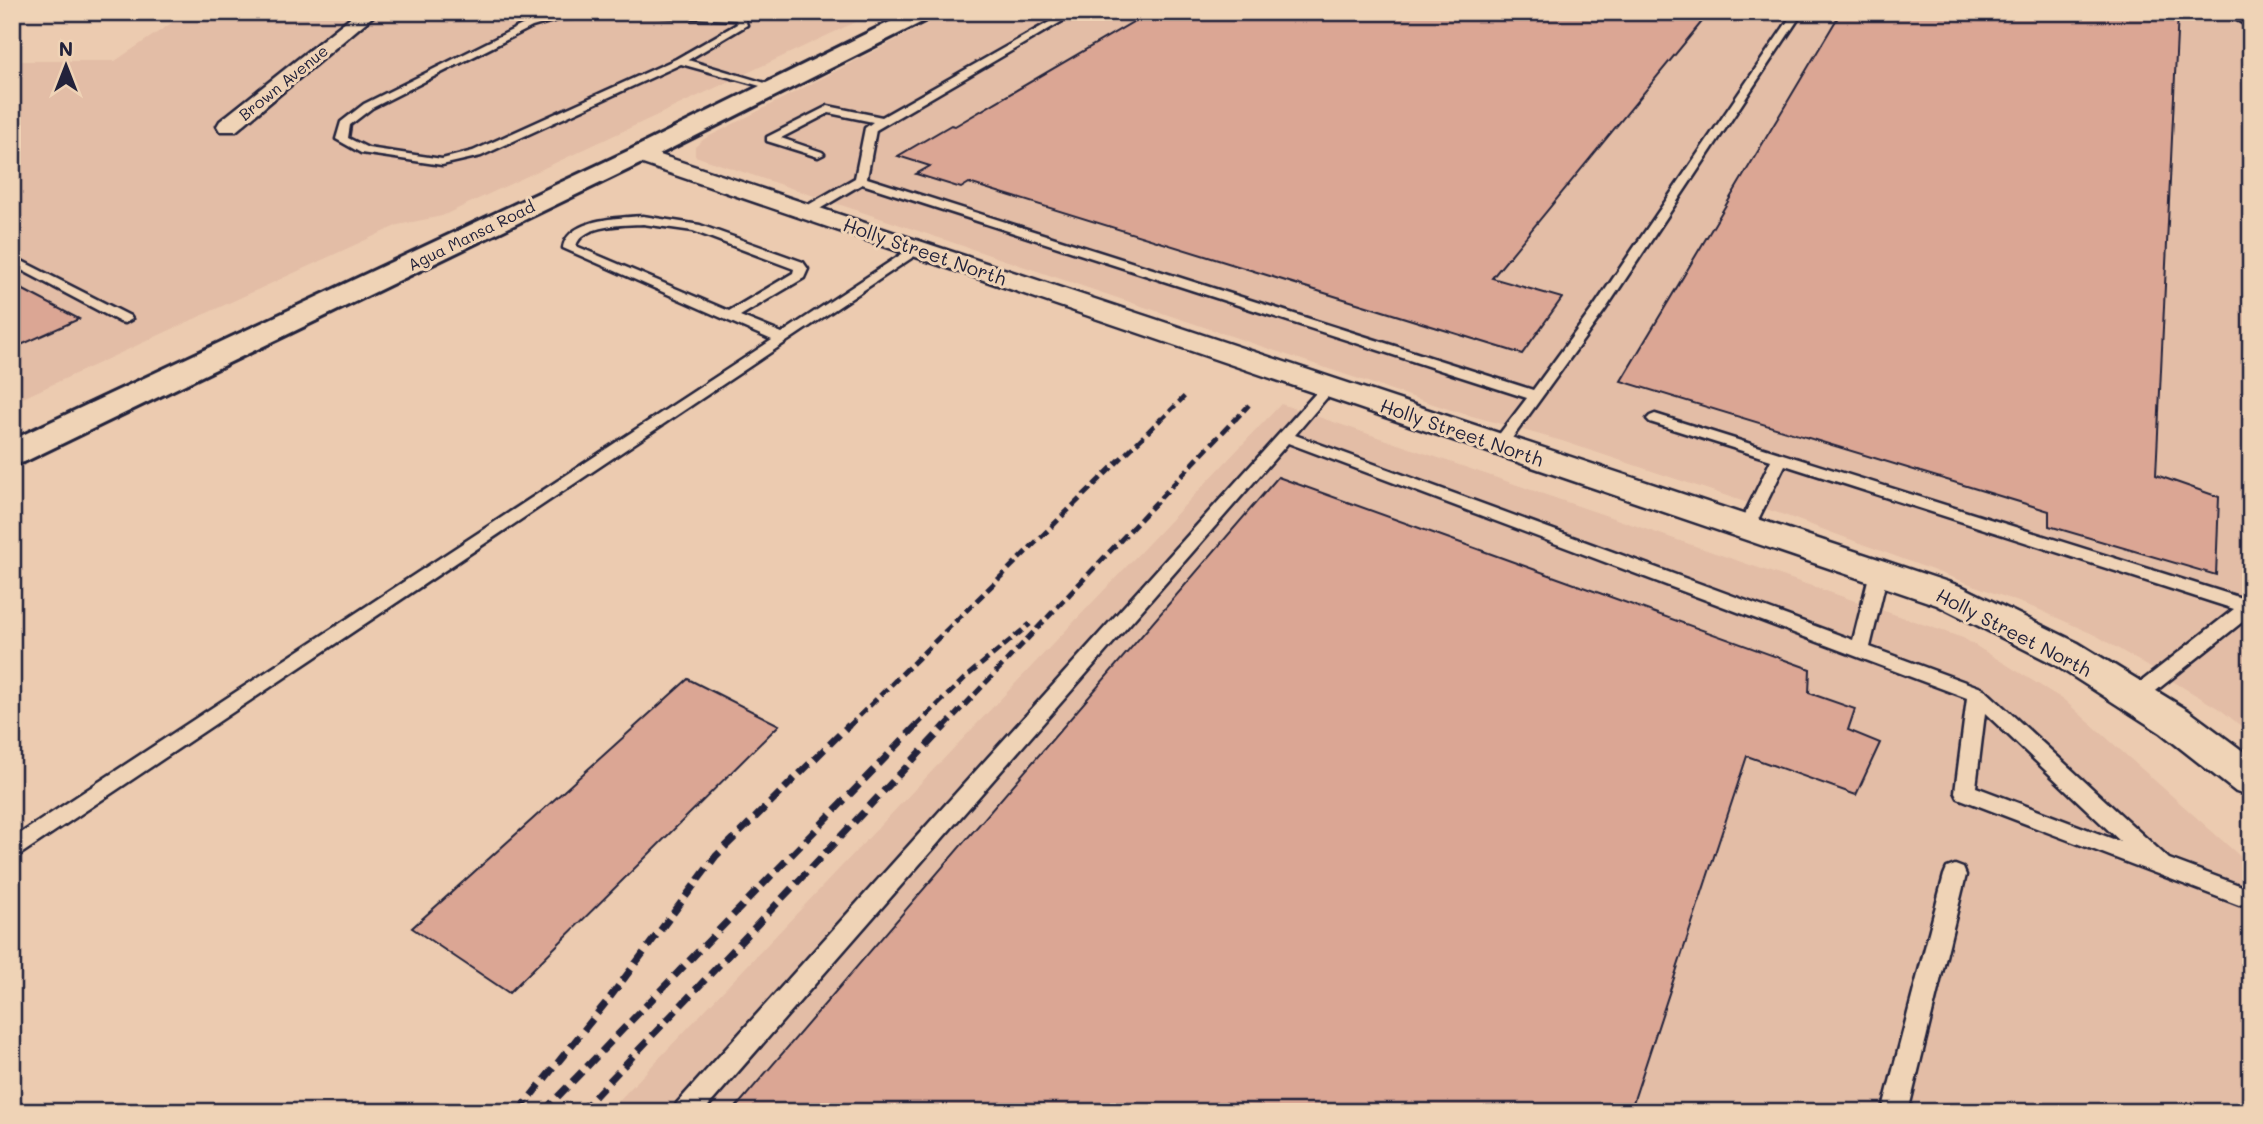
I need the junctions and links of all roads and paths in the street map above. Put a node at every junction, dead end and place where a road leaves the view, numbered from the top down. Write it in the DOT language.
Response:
graph roads {
  1 [pos="369,12"];
  2 [pos="927,12"];
  3 [pos="1074,12"];
  4 [pos="1799,12"];
  5 [pos="2227,12"];
  6 [pos="2251,25"];
  7 [pos="680,61"];
  8 [pos="771,88"];
  9 [pos="883,121"];
  10 [pos="228,126"];
  11 [pos="639,155"];
  12 [pos="818,155"];
  13 [pos="860,180"];
  14 [pos="807,211"];
  15 [pos="919,249"];
  16 [pos="12,260"];
  17 [pos="728,317"];
  18 [pos="125,319"];
  19 [pos="783,339"];
  20 [pos="1329,387"];
  21 [pos="1536,396"];
  22 [pos="1655,419"];
  23 [pos="1286,437"];
  24 [pos="1499,444"];
  25 [pos="12,454"];
  26 [pos="1780,457"];
  27 [pos="1746,528"];
  28 [pos="1879,572"];
  29 [pos="2250,607"];
  30 [pos="1860,649"];
  31 [pos="1977,694"];
  32 [pos="2135,697"];
  33 [pos="2251,780"];
  34 [pos="12,850"];
  35 [pos="2161,866"];
  36 [pos="1955,875"];
  37 [pos="2239,895"];
  38 [pos="686,1112"];
  39 [pos="1895,1112"];
  1 -- 10 [label="street, Brown Avenue"];
  2 -- 8 [label="main road, Agua Mansa Road"];
  3 -- 9 [label="lane"];
  4 -- 21 [label="lane"];
  5 -- 6 [label="lane"];
  7 -- 7 [label="lane"];
  7 -- 8 [label="lane"];
  8 -- 11 [label="main road, Agua Mansa Road"];
  9 -- 12 [label="lane"];
  9 -- 13 [label="lane"];
  11 -- 14 [label="street, Holly Street North"];
  11 -- 25 [label="main road, Agua Mansa Road"];
  13 -- 14 [label="lane"];
  13 -- 21 [label="lane"];
  14 -- 15 [label="street, Holly Street North"];
  15 -- 19 [label="lane"];
  15 -- 20 [label="street, Holly Street North"];
  16 -- 18 [label="lane"];
  17 -- 17 [label="lane"];
  17 -- 19 [label="lane"];
  19 -- 34 [label="lane"];
  20 -- 23 [label="lane"];
  20 -- 24 [label="street, Holly Street North"];
  21 -- 24 [label="lane"];
  22 -- 26 [label="lane"];
  23 -- 30 [label="lane"];
  23 -- 38 [label="lane"];
  24 -- 27 [label="street, Holly Street North"];
  26 -- 27 [label="lane"];
  26 -- 29 [label="lane"];
  27 -- 28 [label="street, Holly Street North"];
  28 -- 30 [label="lane"];
  28 -- 32 [label="street, Holly Street North"];
  29 -- 32 [label="lane"];
  30 -- 31 [label="lane"];
  31 -- 35 [label="lane"];
  31 -- 35 [label="lane"];
  32 -- 33 [label="street, Holly Street North"];
  35 -- 37 [label="lane"];
  36 -- 39 [label="lane"];
}
